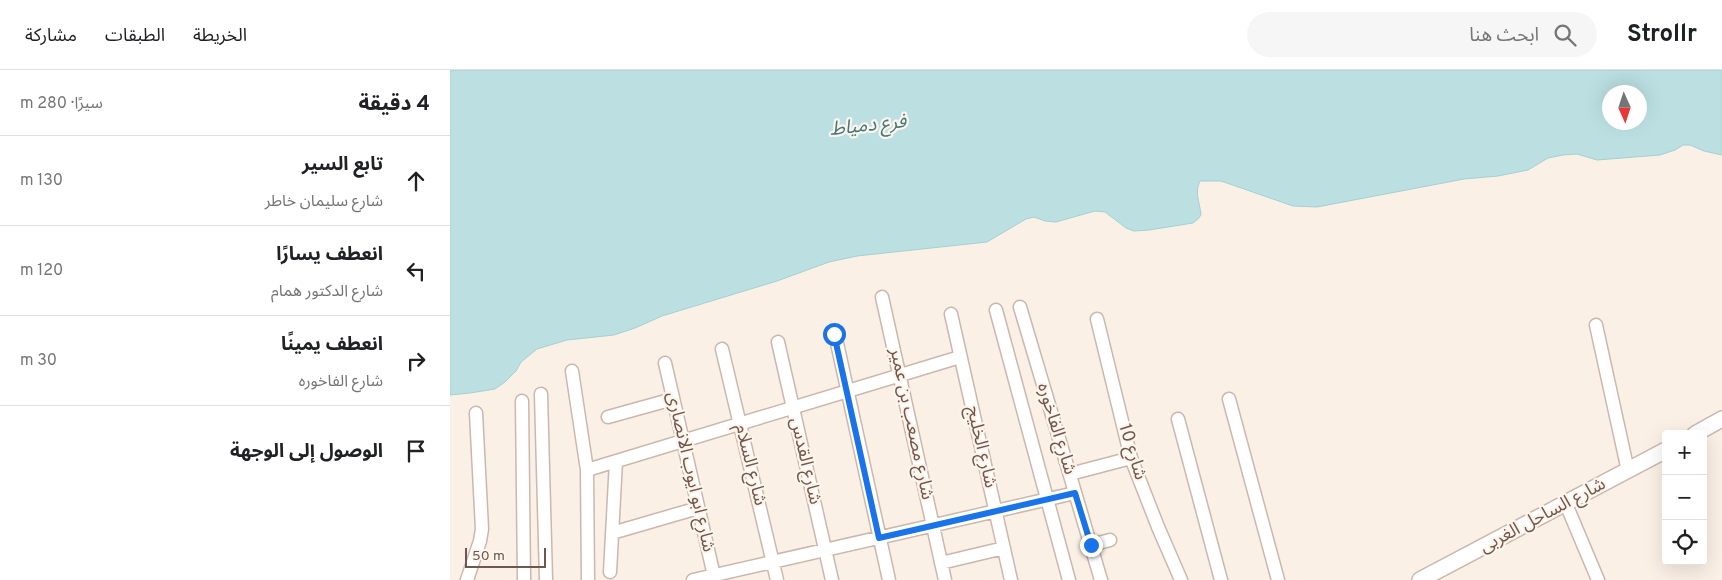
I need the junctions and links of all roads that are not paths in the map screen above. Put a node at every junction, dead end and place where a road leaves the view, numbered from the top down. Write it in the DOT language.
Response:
graph roads {
  1 [pos="882,297"];
  2 [pos="1020,307"];
  3 [pos="996,310"];
  4 [pos="951,314"];
  5 [pos="1097,319"];
  6 [pos="1596,324"];
  7 [pos="834,334"];
  8 [pos="778,342"];
  9 [pos="722,349"];
  10 [pos="960,357"];
  11 [pos="665,363"];
  12 [pos="572,371"];
  13 [pos="900,375"];
  14 [pos="847,391"];
  15 [pos="541,394"];
  16 [pos="674,399"];
  17 [pos="1229,399"];
  18 [pos="522,401"];
  19 [pos="793,407"];
  20 [pos="476,412"];
  21 [pos="608,417"];
  22 [pos="1178,419"];
  23 [pos="1722,419"];
  24 [pos="740,423"];
  25 [pos="1702,430"];
  26 [pos="683,441"];
  27 [pos="1662,452"];
  28 [pos="1131,458"];
  29 [pos="616,461"];
  30 [pos="587,470"];
  31 [pos="1628,471"];
  32 [pos="1070,474"];
  33 [pos="1075,493"];
  34 [pos="1047,500"];
  35 [pos="1566,504"];
  36 [pos="698,508"];
  37 [pos="995,511"];
  38 [pos="933,526"];
  39 [pos="612,533"];
  40 [pos="879,538"];
  41 [pos="1110,540"];
  42 [pos="1091,545"];
  43 [pos="1004,548"];
  44 [pos="825,550"];
  45 [pos="773,562"];
  46 [pos="941,563"];
  47 [pos="610,572"];
  48 [pos="1440,576"];
  49 [pos="714,578"];
  50 [pos="467,580"];
  51 [pos="524,580"];
  52 [pos="546,580"];
  53 [pos="588,580"];
  54 [pos="693,580"];
  55 [pos="777,580"];
  56 [pos="832,580"];
  57 [pos="889,580"];
  58 [pos="945,580"];
  59 [pos="1011,580"];
  60 [pos="1069,580"];
  61 [pos="1102,580"];
  62 [pos="1181,580"];
  63 [pos="1221,580"];
  64 [pos="1278,580"];
  65 [pos="1420,580"];
  66 [pos="1598,580"];
  1 -- 13 [label="street, شارع مصعب بن عمير"];
  2 -- 32 [label="street, شارع الفاخوره"];
  3 -- 34 [label="street"];
  4 -- 10 [label="street, شارع الخليج"];
  5 -- 28 [label="street, شارع 10"];
  6 -- 31 [label="street"];
  7 -- 14 [label="street"];
  8 -- 19 [label="street, شارع القدس"];
  9 -- 24 [label="street, شارع السلام"];
  10 -- 13 [label="street"];
  10 -- 37 [label="street, شارع الخليج"];
  11 -- 16 [label="street, شارع ابو ايوب الانصارى"];
  12 -- 30 [label="street"];
  13 -- 14 [label="street"];
  13 -- 38 [label="street, شارع مصعب بن عمير"];
  14 -- 19 [label="street"];
  14 -- 40 [label="street"];
  15 -- 52 [label="street"];
  16 -- 21 [label="street"];
  16 -- 26 [label="street, شارع ابو ايوب الانصارى"];
  17 -- 64 [label="street"];
  18 -- 51 [label="street"];
  19 -- 24 [label="street"];
  19 -- 44 [label="street, شارع القدس"];
  20 -- 50 [label="street"];
  22 -- 63 [label="street"];
  23 -- 25 [label="street"];
  24 -- 26 [label="street"];
  24 -- 45 [label="street, شارع السلام"];
  26 -- 29 [label="street"];
  26 -- 36 [label="street, شارع ابو ايوب الانصارى"];
  27 -- 31 [label="street, شارع الساحل الغربى"];
  28 -- 32 [label="street"];
  28 -- 62 [label="street, شارع 10"];
  29 -- 30 [label="street"];
  29 -- 39 [label="street"];
  30 -- 53 [label="street"];
  31 -- 35 [label="street, شارع الساحل الغربى"];
  32 -- 33 [label="street, شارع الفاخوره"];
  33 -- 34 [label="street"];
  33 -- 42 [label="street, شارع الفاخوره"];
  34 -- 37 [label="street"];
  34 -- 60 [label="street"];
  35 -- 48 [label="street, شارع الساحل الغربى"];
  35 -- 66 [label="street"];
  36 -- 39 [label="street"];
  36 -- 49 [label="street, شارع ابو ايوب الانصارى"];
  37 -- 38 [label="street"];
  37 -- 43 [label="street, شارع الخليج"];
  38 -- 40 [label="street"];
  38 -- 46 [label="street, شارع مصعب بن عمير"];
  39 -- 47 [label="street"];
  40 -- 44 [label="street"];
  40 -- 57 [label="street"];
  41 -- 42 [label="street"];
  42 -- 61 [label="street, شارع الفاخوره"];
  43 -- 46 [label="street"];
  43 -- 59 [label="street, شارع الخليج"];
  44 -- 45 [label="street"];
  44 -- 56 [label="street, شارع القدس"];
  45 -- 49 [label="street"];
  45 -- 55 [label="street, شارع السلام"];
  46 -- 58 [label="street, شارع مصعب بن عمير"];
  48 -- 65 [label="street, شارع الساحل الغربى"];
  49 -- 54 [label="street"];
}
